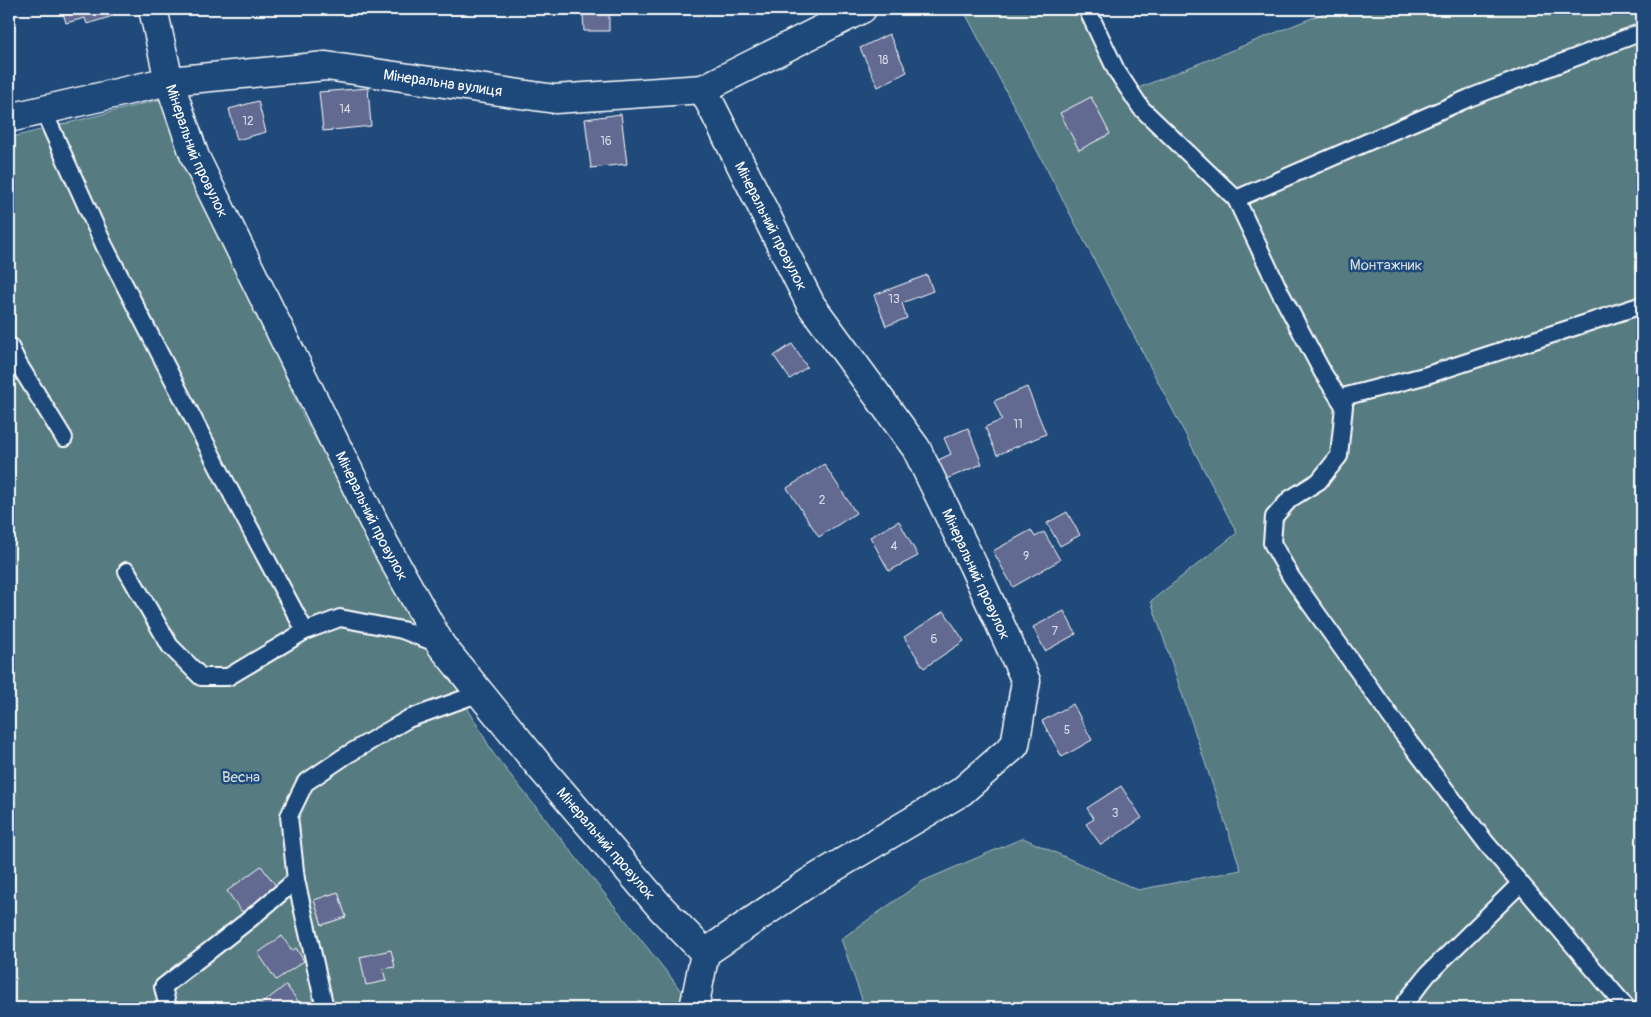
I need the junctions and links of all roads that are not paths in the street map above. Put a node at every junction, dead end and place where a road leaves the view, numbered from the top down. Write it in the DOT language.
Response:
graph roads {
  1 [pos="153,9"];
  2 [pos="862,9"];
  3 [pos="1087,9"];
  4 [pos="1642,32"];
  5 [pos="169,81"];
  6 [pos="703,90"];
  7 [pos="43,110"];
  8 [pos="9,118"];
  9 [pos="1236,199"];
  10 [pos="1642,305"];
  11 [pos="9,345"];
  12 [pos="1339,398"];
  13 [pos="64,438"];
  14 [pos="127,571"];
  15 [pos="305,631"];
  16 [pos="440,644"];
  17 [pos="480,693"];
  18 [pos="296,880"];
  19 [pos="1520,884"];
  20 [pos="705,954"];
  21 [pos="168,1008"];
  22 [pos="325,1008"];
  23 [pos="694,1008"];
  24 [pos="1400,1008"];
  25 [pos="1627,1008"];
  1 -- 5 [label="street, Мінеральний провулок"];
  2 -- 6 [label="street, Мінеральна вулиця"];
  3 -- 9 [label="lane"];
  4 -- 9 [label="lane"];
  5 -- 6 [label="street, Мінеральна вулиця"];
  5 -- 7 [label="street, Мінеральна вулиця"];
  5 -- 16 [label="street, Мінеральний провулок"];
  6 -- 20 [label="street, Мінеральний провулок"];
  7 -- 8 [label="street, Мінеральна вулиця"];
  7 -- 15 [label="lane"];
  9 -- 12 [label="lane"];
  10 -- 12 [label="lane"];
  11 -- 13 [label="lane"];
  12 -- 19 [label="lane"];
  14 -- 15 [label="lane"];
  15 -- 16 [label="lane"];
  16 -- 17 [label="street, Мінеральний провулок"];
  17 -- 18 [label="lane"];
  17 -- 20 [label="street, Мінеральний провулок"];
  18 -- 21 [label="lane"];
  18 -- 22 [label="lane"];
  19 -- 24 [label="lane"];
  19 -- 25 [label="lane"];
  20 -- 23 [label="street"];
}
